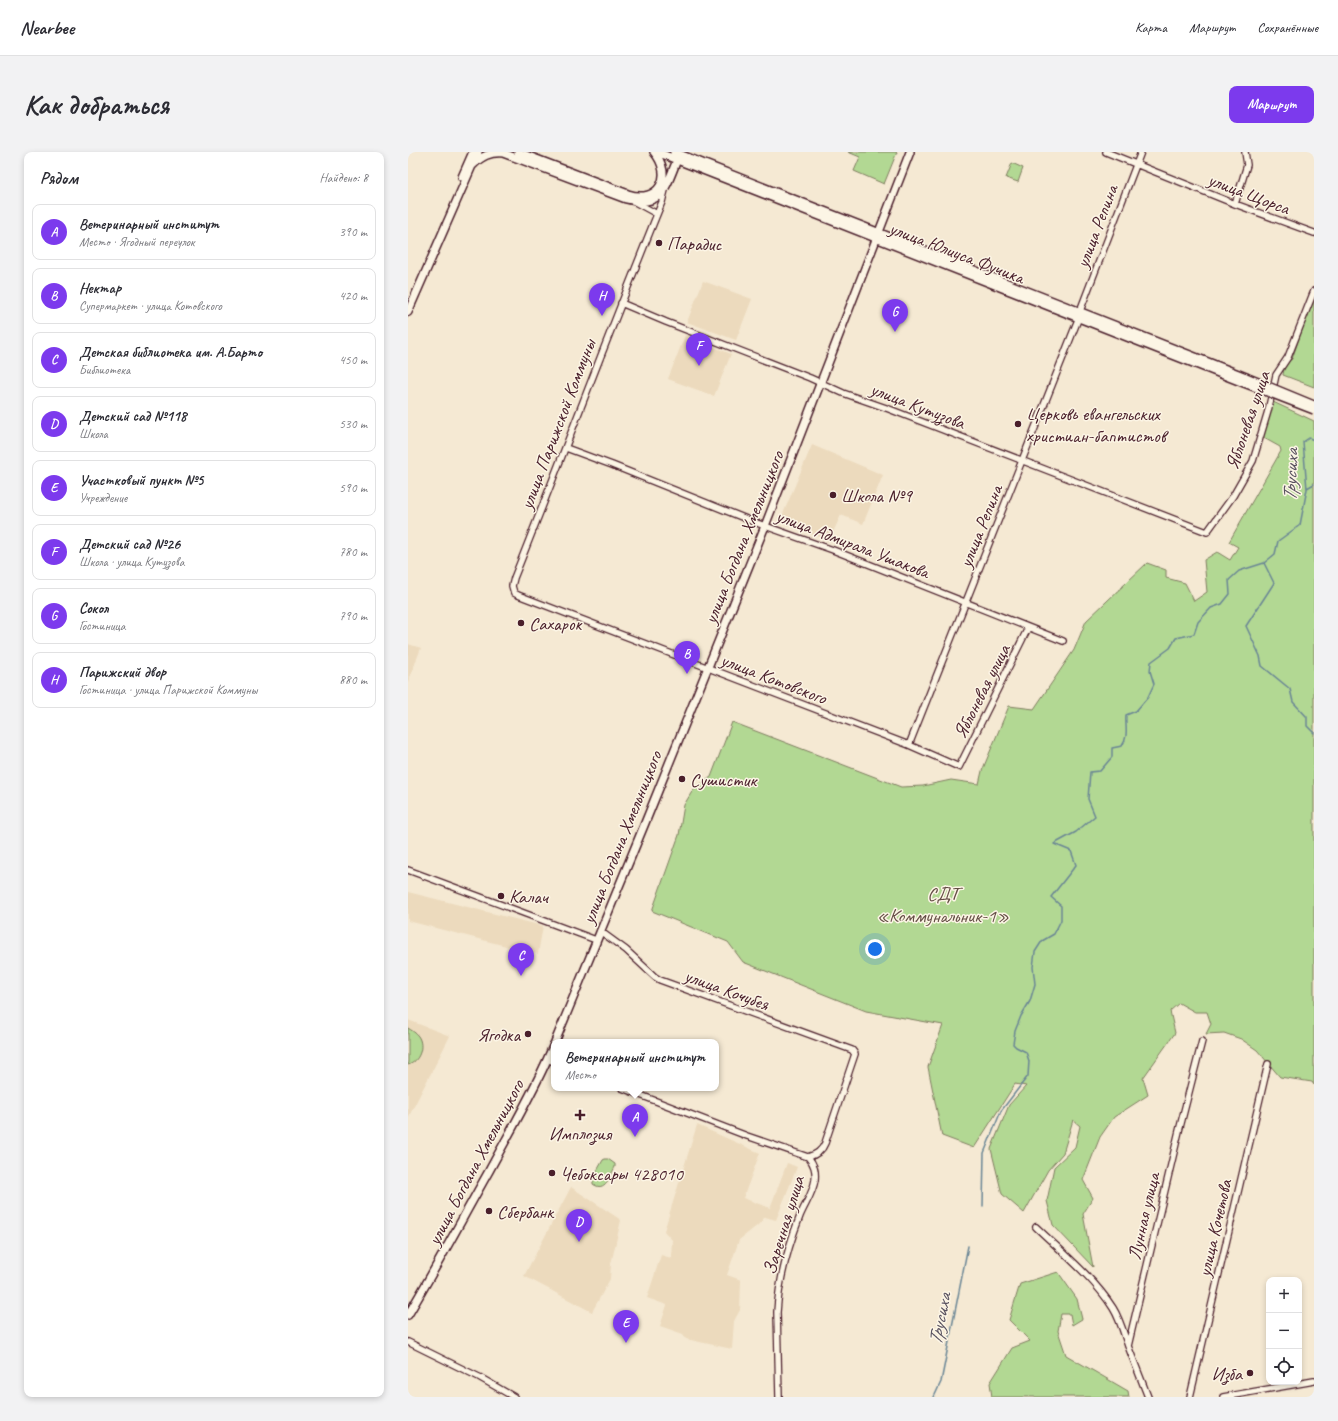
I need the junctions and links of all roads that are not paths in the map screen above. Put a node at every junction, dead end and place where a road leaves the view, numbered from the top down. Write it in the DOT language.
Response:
graph roads {
  1 [pos="473,152"];
  2 [pos="478,152"];
  3 [pos="518,152"];
  4 [pos="656,152"];
  5 [pos="910,152"];
  6 [pos="1106,152"];
  7 [pos="1141,152"];
  8 [pos="1245,152"];
  9 [pos="678,154"];
  10 [pos="1136,164"];
  11 [pos="473,165"];
  12 [pos="665,188"];
  13 [pos="635,202"];
  14 [pos="1235,204"];
  15 [pos="657,214"];
  16 [pos="1314,233"];
  17 [pos="878,235"];
  18 [pos="1314,291"];
  19 [pos="408,300"];
  20 [pos="621,303"];
  21 [pos="408,312"];
  22 [pos="1080,314"];
  23 [pos="1245,380"];
  24 [pos="821,383"];
  25 [pos="1314,404"];
  26 [pos="1314,410"];
  27 [pos="566,448"];
  28 [pos="1022,461"];
  29 [pos="765,526"];
  30 [pos="1207,532"];
  31 [pos="512,590"];
  32 [pos="966,602"];
  33 [pos="1028,628"];
  34 [pos="1063,641"];
  35 [pos="707,668"];
  36 [pos="909,745"];
  37 [pos="959,767"];
  38 [pos="408,870"];
  39 [pos="600,931"];
  40 [pos="596,940"];
  41 [pos="556,1039"];
  42 [pos="1202,1041"];
  43 [pos="855,1054"];
  44 [pos="551,1060"];
  45 [pos="1268,1064"];
  46 [pos="630,1091"];
  47 [pos="808,1157"];
  48 [pos="1036,1227"];
  49 [pos="408,1315"];
  50 [pos="408,1342"];
  51 [pos="1128,1346"];
  52 [pos="1314,1381"];
  53 [pos="514,1397"];
  54 [pos="779,1397"];
  55 [pos="1148,1397"];
  56 [pos="1190,1397"];
  57 [pos="1223,1397"];
  1 -- 19 [label="main road"];
  2 -- 11 [label="main road"];
  3 -- 4 [label="main road"];
  4 -- 9 [label="main road, улица Юлиуса Фучика"];
  5 -- 17 [label="main road, улица Богдана Хмельницкого"];
  6 -- 10 [label="street, улица Щорса"];
  7 -- 10 [label="street, улица Репина"];
  8 -- 14 [label="street"];
  9 -- 12 [label="main road, улица Парижской Коммуны"];
  9 -- 17 [label="main road, улица Юлиуса Фучика"];
  10 -- 14 [label="street, улица Щорса"];
  10 -- 22 [label="street, улица Репина"];
  11 -- 13 [label="main road"];
  11 -- 21 [label="main road"];
  12 -- 13 [label="main road"];
  12 -- 15 [label="street, улица Парижской Коммуны"];
  13 -- 15 [label="street"];
  14 -- 16 [label="street, улица Щорса"];
  15 -- 20 [label="street, улица Парижской Коммуны"];
  17 -- 22 [label="main road, улица Юлиуса Фучика"];
  17 -- 24 [label="main road, улица Богдана Хмельницкого"];
  18 -- 30 [label="street, Яблоневая улица"];
  20 -- 24 [label="street, улица Кутузова"];
  20 -- 27 [label="street, улица Парижской Коммуны"];
  22 -- 23 [label="main road, улица Юлиуса Фучика"];
  22 -- 28 [label="street, улица Репина"];
  23 -- 25 [label="main road, bridge"];
  23 -- 26 [label="main road, bridge"];
  24 -- 28 [label="street, улица Кутузова"];
  24 -- 29 [label="main road, улица Богдана Хмельницкого"];
  27 -- 29 [label="street, улица Адмирала Ушакова"];
  27 -- 31 [label="street, улица Парижской Коммуны"];
  28 -- 30 [label="street, улица Кутузова"];
  28 -- 32 [label="street, улица Репина"];
  29 -- 32 [label="street, улица Адмирала Ушакова"];
  29 -- 35 [label="main road, улица Богдана Хмельницкого"];
  31 -- 35 [label="street, улица Котовского"];
  32 -- 33 [label="street, улица Адмирала Ушакова"];
  32 -- 36 [label="street, улица Репина"];
  33 -- 34 [label="street, улица Адмирала Ушакова"];
  33 -- 37 [label="street, Яблоневая улица"];
  35 -- 36 [label="street, улица Котовского"];
  35 -- 39 [label="main road, улица Богдана Хмельницкого"];
  36 -- 37 [label="street, улица Котовского"];
  38 -- 40 [label="street"];
  39 -- 40 [label="main road, улица Богдана Хмельницкого"];
  39 -- 43 [label="street, улица Кочубея"];
  40 -- 41 [label="main road, улица Богдана Хмельницкого"];
  42 -- 51 [label="street, Лунная улица"];
  43 -- 47 [label="street, Заречная улица"];
  44 -- 49 [label="main road, улица Богдана Хмельницкого"];
  45 -- 56 [label="street, улица Кочетова"];
  46 -- 47 [label="street"];
  47 -- 54 [label="street, Заречная улица"];
  48 -- 51 [label="street"];
  50 -- 53 [label="street"];
  51 -- 55 [label="street"];
  52 -- 57 [label="street"];
}
